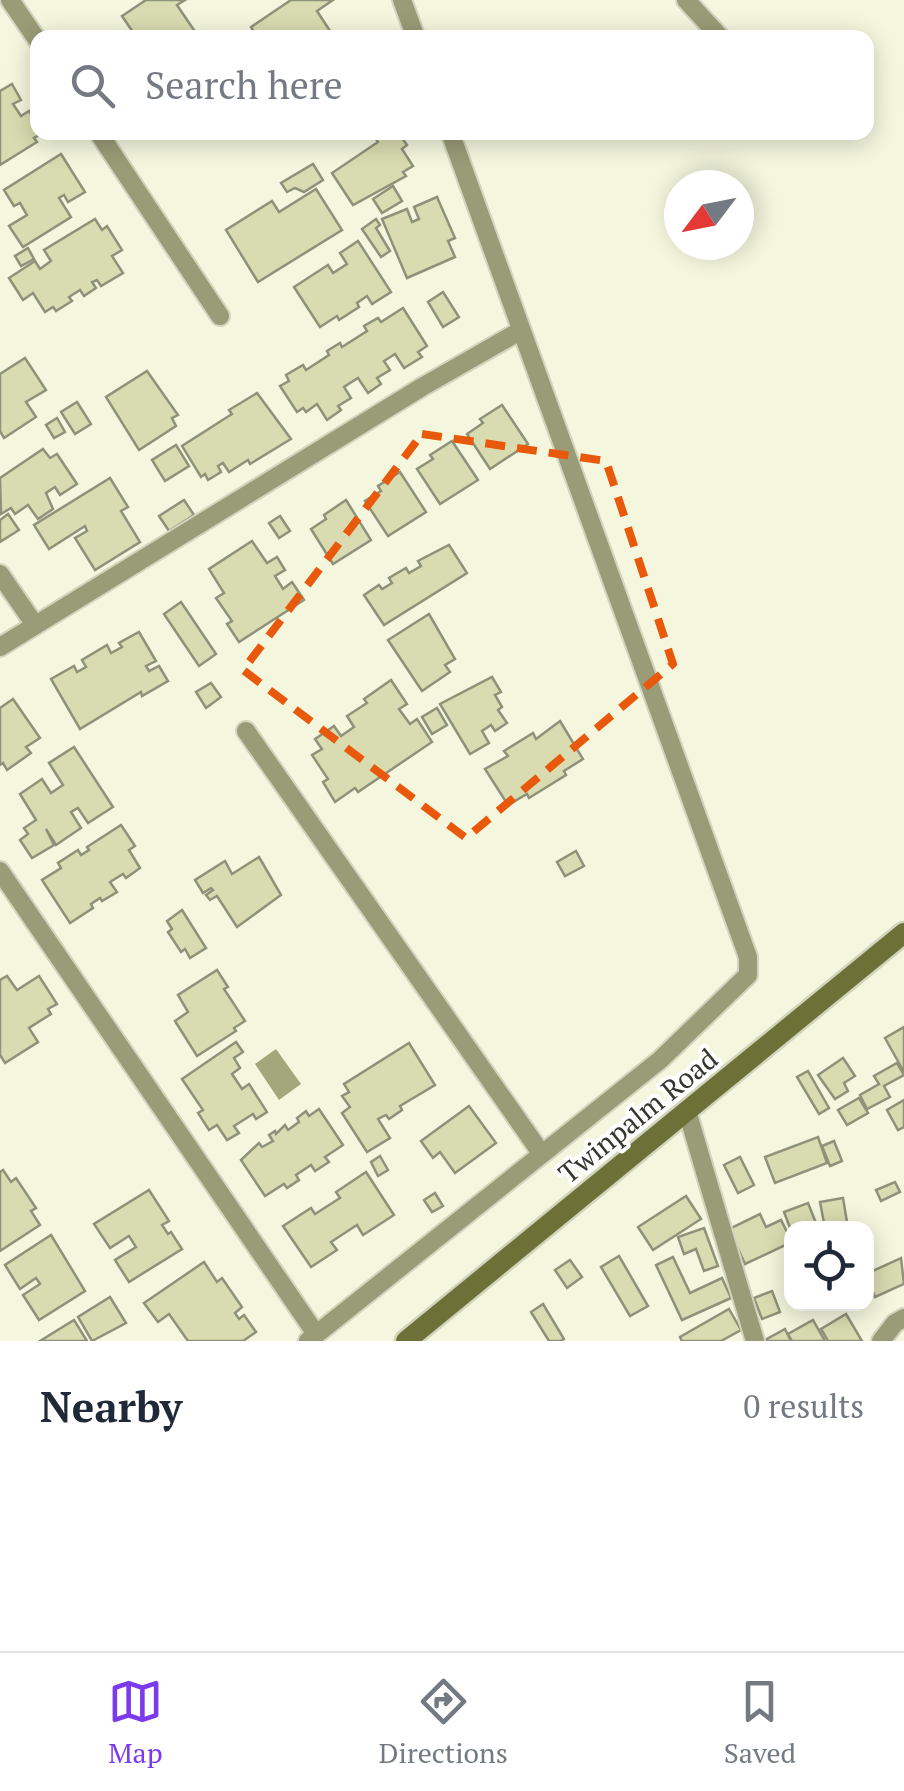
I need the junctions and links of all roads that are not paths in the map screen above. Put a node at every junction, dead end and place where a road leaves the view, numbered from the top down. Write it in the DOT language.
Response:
graph roads {
  1 [pos="10,0"];
  2 [pos="402,0"];
  3 [pos="686,0"];
  4 [pos="30,30"];
  5 [pos="413,30"];
  6 [pos="714,30"];
  7 [pos="103,140"];
  8 [pos="453,140"];
  9 [pos="220,316"];
  10 [pos="520,331"];
  11 [pos="0,574"];
  12 [pos="36,625"];
  13 [pos="0,648"];
  14 [pos="246,731"];
  15 [pos="0,871"];
  16 [pos="904,934"];
  17 [pos="688,1111"];
  18 [pos="541,1152"];
  19 [pos="904,1318"];
  20 [pos="312,1338"];
  21 [pos="406,1341"];
  22 [pos="755,1341"];
  23 [pos="881,1341"];
  1 -- 4 [label="street"];
  2 -- 5 [label="street"];
  3 -- 6 [label="street"];
  7 -- 9 [label="street"];
  8 -- 10 [label="street"];
  10 -- 12 [label="street"];
  10 -- 18 [label="street"];
  11 -- 12 [label="street"];
  12 -- 13 [label="street"];
  14 -- 18 [label="street"];
  15 -- 20 [label="street"];
  16 -- 17 [label="main road, Twinpalm Road"];
  17 -- 21 [label="main road, Twinpalm Road"];
  17 -- 22 [label="street"];
  18 -- 20 [label="street"];
  19 -- 23 [label="street"];
}
